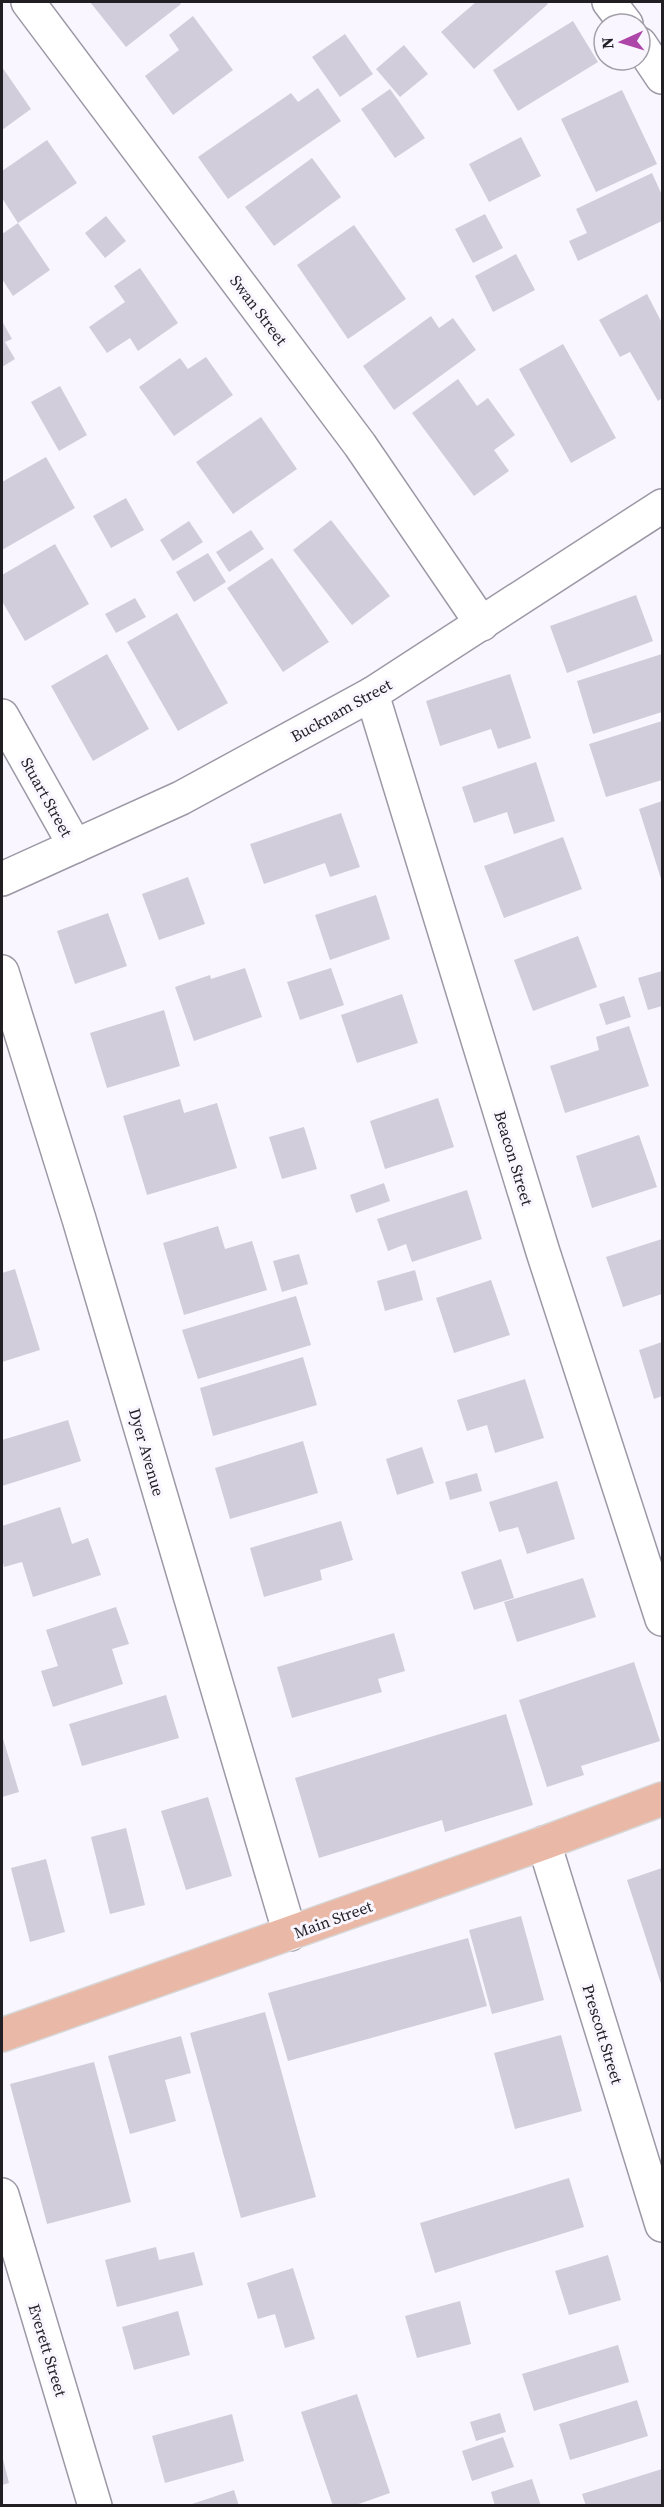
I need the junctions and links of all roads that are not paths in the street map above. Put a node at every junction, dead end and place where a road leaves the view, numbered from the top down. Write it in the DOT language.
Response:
graph roads {
  1 [pos="28,2"];
  2 [pos="652,61"];
  3 [pos="663,77"];
  4 [pos="663,506"];
  5 [pos="482,624"];
  6 [pos="372,694"];
  7 [pos="2,716"];
  8 [pos="75,846"];
  9 [pos="2,879"];
  10 [pos="2,972"];
  11 [pos="663,1619"];
  12 [pos="663,1799"];
  13 [pos="544,1844"];
  14 [pos="290,1934"];
  15 [pos="2,2035"];
  16 [pos="2,2195"];
  17 [pos="663,2225"];
  18 [pos="95,2505"];
  1 -- 5 [label="street, Swan Street"];
  2 -- 3 [label="street"];
  4 -- 5 [label="street, Bucknam Street"];
  5 -- 6 [label="street, Bucknam Street"];
  6 -- 8 [label="street, Bucknam Street"];
  6 -- 11 [label="street, Beacon Street"];
  7 -- 8 [label="street, Stuart Street"];
  8 -- 9 [label="street, Bucknam Street"];
  10 -- 14 [label="street, Dyer Avenue"];
  12 -- 13 [label="main road, Main Street"];
  13 -- 14 [label="main road, Main Street"];
  13 -- 17 [label="street, Prescott Street"];
  14 -- 15 [label="main road, Main Street"];
  16 -- 18 [label="street, Everett Street"];
}
